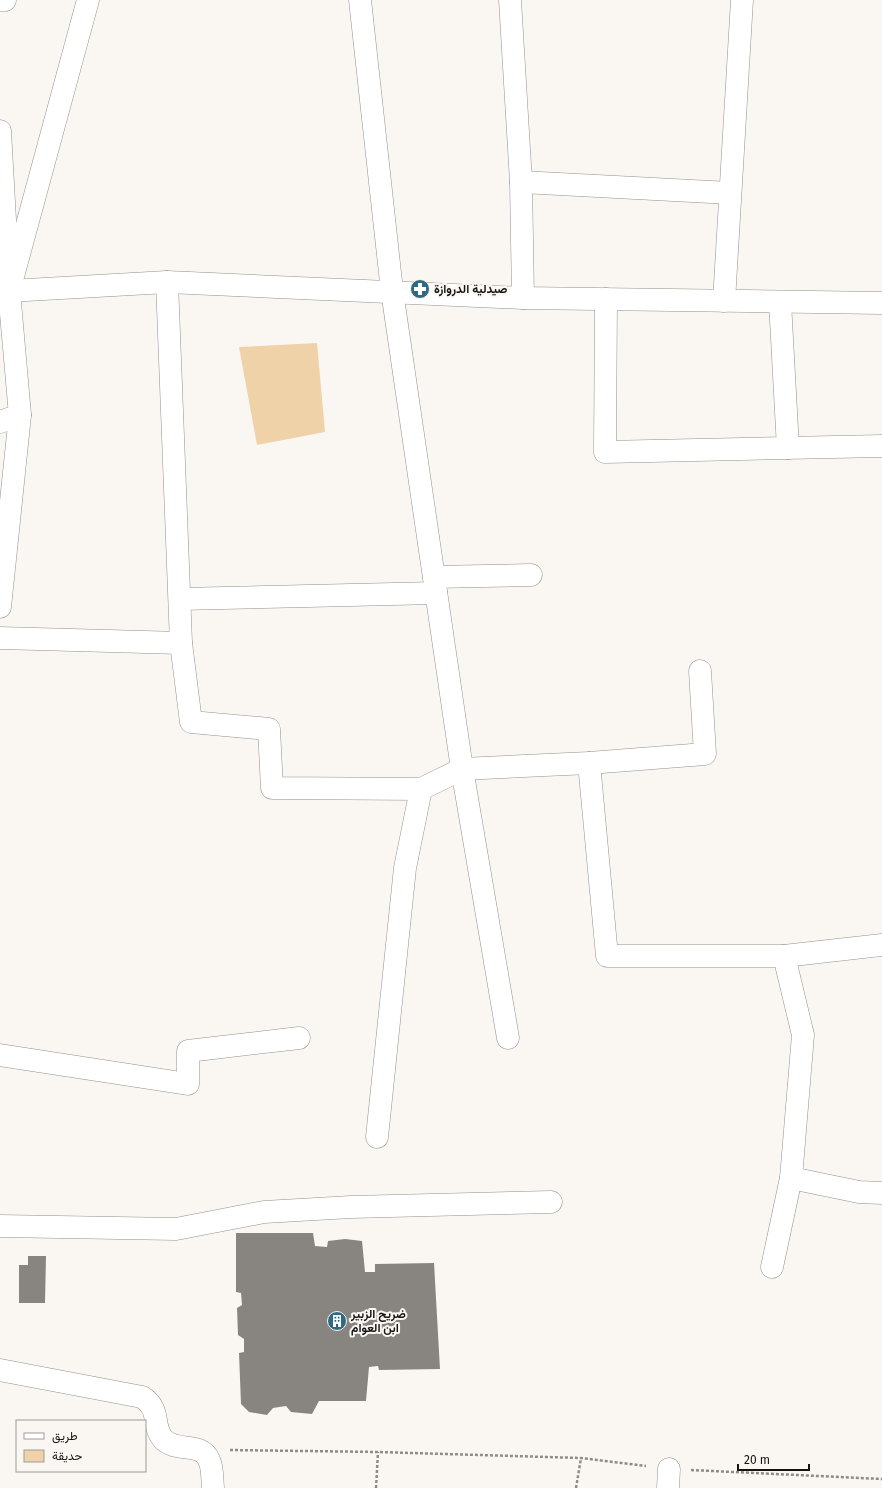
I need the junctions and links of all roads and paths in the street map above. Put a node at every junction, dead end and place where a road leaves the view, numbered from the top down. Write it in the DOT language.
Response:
graph roads {
  1 [pos="0,0"];
  2 [pos="6,0"];
  3 [pos="88,0"];
  4 [pos="360,0"];
  5 [pos="510,0"];
  6 [pos="742,0"];
  7 [pos="0,131"];
  8 [pos="521,182"];
  9 [pos="730,193"];
  10 [pos="167,282"];
  11 [pos="392,291"];
  12 [pos="5,292"];
  13 [pos="523,298"];
  14 [pos="606,298"];
  15 [pos="724,301"];
  16 [pos="780,302"];
  17 [pos="882,303"];
  18 [pos="10,418"];
  19 [pos="882,446"];
  20 [pos="788,448"];
  21 [pos="2,563"];
  22 [pos="531,575"];
  23 [pos="435,585"];
  24 [pos="180,599"];
  25 [pos="0,606"];
  26 [pos="0,638"];
  27 [pos="181,643"];
  28 [pos="700,671"];
  29 [pos="589,763"];
  30 [pos="462,769"];
  31 [pos="421,789"];
  32 [pos="882,946"];
  33 [pos="784,956"];
  34 [pos="299,1038"];
  35 [pos="508,1038"];
  36 [pos="0,1055"];
  37 [pos="377,1137"];
  38 [pos="791,1178"];
  39 [pos="882,1194"];
  40 [pos="551,1202"];
  41 [pos="0,1226"];
  42 [pos="772,1267"];
  43 [pos="0,1370"];
  44 [pos="198,1449"];
  45 [pos="378,1452"];
  46 [pos="581,1458"];
  47 [pos="669,1479"];
  48 [pos="882,1479"];
  49 [pos="212,1488"];
  50 [pos="376,1488"];
  51 [pos="576,1488"];
  1 -- 2 [label="street"];
  3 -- 12 [label="street"];
  4 -- 11 [label="street"];
  5 -- 8 [label="street"];
  6 -- 9 [label="street"];
  7 -- 12 [label="street"];
  8 -- 9 [label="street"];
  8 -- 13 [label="street"];
  9 -- 15 [label="street"];
  10 -- 11 [label="street"];
  10 -- 12 [label="street"];
  10 -- 24 [label="street"];
  11 -- 13 [label="street"];
  11 -- 23 [label="street"];
  12 -- 18 [label="street"];
  13 -- 14 [label="street"];
  14 -- 15 [label="street"];
  14 -- 20 [label="street"];
  15 -- 16 [label="street"];
  16 -- 17 [label="street"];
  16 -- 20 [label="street"];
  18 -- 21 [label="street"];
  19 -- 20 [label="street"];
  21 -- 25 [label="street"];
  22 -- 23 [label="street"];
  23 -- 24 [label="street"];
  23 -- 30 [label="street"];
  24 -- 27 [label="street"];
  26 -- 27 [label="street"];
  27 -- 31 [label="street"];
  28 -- 29 [label="street"];
  29 -- 30 [label="street"];
  29 -- 33 [label="street"];
  30 -- 31 [label="street"];
  30 -- 35 [label="street"];
  31 -- 37 [label="street"];
  32 -- 33 [label="street"];
  33 -- 38 [label="street"];
  34 -- 36 [label="street"];
  38 -- 39 [label="street"];
  38 -- 42 [label="street"];
  40 -- 41 [label="street"];
  43 -- 44 [label="street"];
  44 -- 45 [label="path"];
  44 -- 49 [label="street"];
  45 -- 46 [label="path"];
  45 -- 50 [label="path"];
  46 -- 47 [label="path"];
  46 -- 51 [label="path"];
  47 -- 48 [label="path"];
}
